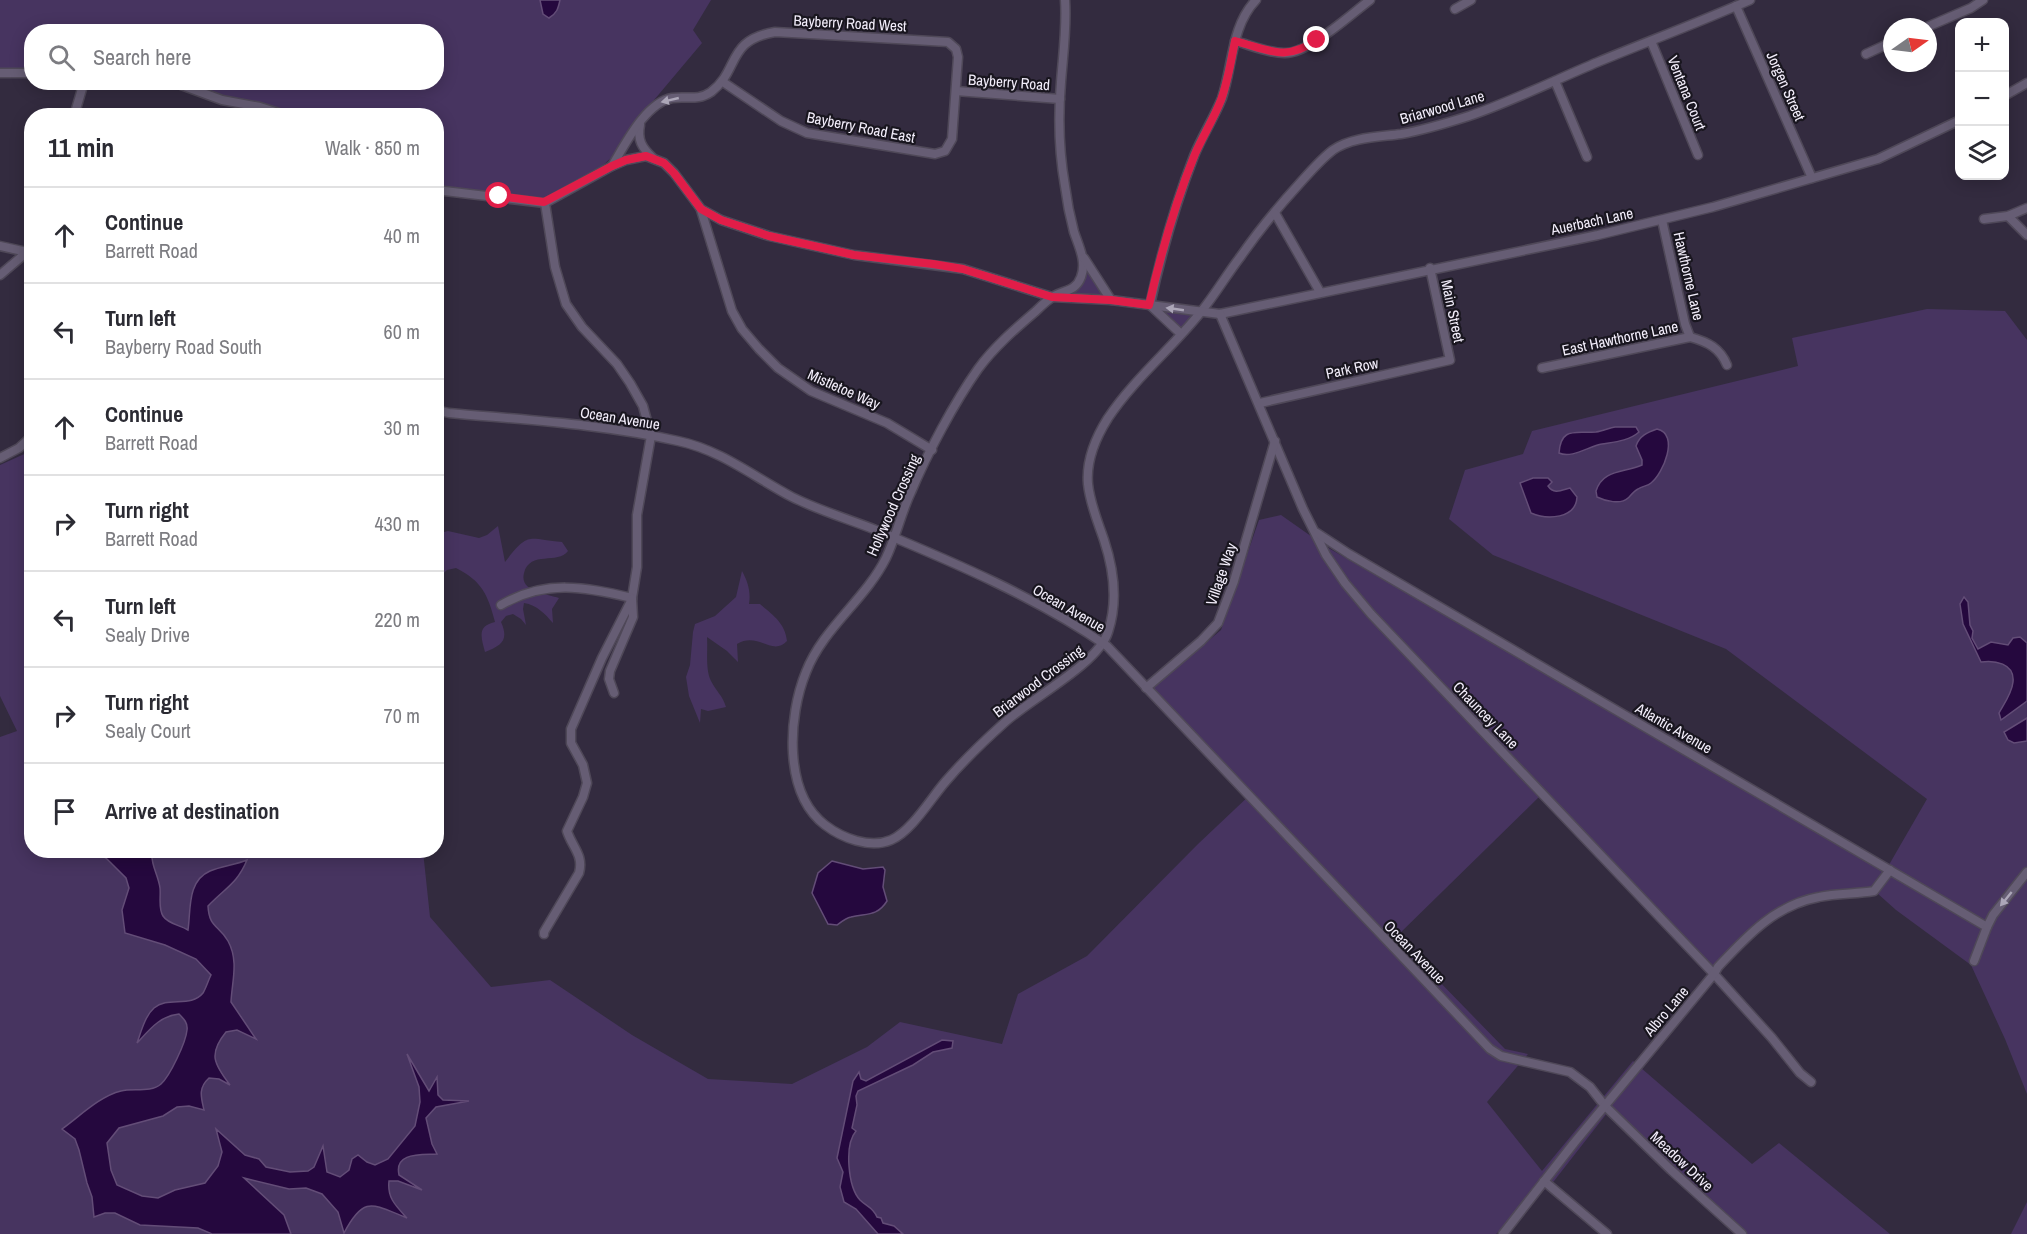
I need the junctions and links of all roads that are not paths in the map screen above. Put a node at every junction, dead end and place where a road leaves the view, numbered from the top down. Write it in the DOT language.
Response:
graph roads {
  1 [pos="1065,0"];
  2 [pos="1256,0"];
  3 [pos="1370,0"];
  4 [pos="1471,0"];
  5 [pos="1750,0"];
  6 [pos="1983,0"];
  7 [pos="1736,6"];
  8 [pos="1455,9"];
  9 [pos="1937,23"];
  10 [pos="1235,41"];
  11 [pos="1650,41"];
  12 [pos="1883,46"];
  13 [pos="1866,54"];
  14 [pos="24,73"];
  15 [pos="0,74"];
  16 [pos="1555,81"];
  17 [pos="723,82"];
  18 [pos="2027,83"];
  19 [pos="82,90"];
  20 [pos="195,90"];
  21 [pos="956,92"];
  22 [pos="2009,93"];
  23 [pos="1060,99"];
  24 [pos="76,108"];
  25 [pos="263,108"];
  26 [pos="642,121"];
  27 [pos="1955,122"];
  28 [pos="1698,155"];
  29 [pos="1587,157"];
  30 [pos="653,158"];
  31 [pos="612,166"];
  32 [pos="1812,178"];
  33 [pos="444,191"];
  34 [pos="544,202"];
  35 [pos="2027,208"];
  36 [pos="701,209"];
  37 [pos="1275,213"];
  38 [pos="2008,216"];
  39 [pos="1984,219"];
  40 [pos="1662,220"];
  41 [pos="2027,235"];
  42 [pos="0,246"];
  43 [pos="24,251"];
  44 [pos="1082,255"];
  45 [pos="24,256"];
  46 [pos="1430,268"];
  47 [pos="0,275"];
  48 [pos="1320,292"];
  49 [pos="1052,297"];
  50 [pos="1111,300"];
  51 [pos="1149,305"];
  52 [pos="1200,312"];
  53 [pos="1220,314"];
  54 [pos="1181,334"];
  55 [pos="1690,337"];
  56 [pos="1450,360"];
  57 [pos="1727,365"];
  58 [pos="1542,368"];
  59 [pos="1260,403"];
  60 [pos="444,412"];
  61 [pos="651,436"];
  62 [pos="1275,441"];
  63 [pos="24,443"];
  64 [pos="932,450"];
  65 [pos="0,458"];
  66 [pos="1317,533"];
  67 [pos="893,537"];
  68 [pos="632,598"];
  69 [pos="501,605"];
  70 [pos="1103,644"];
  71 [pos="1146,688"];
  72 [pos="614,693"];
  73 [pos="838,833"];
  74 [pos="1890,870"];
  75 [pos="2027,872"];
  76 [pos="1987,927"];
  77 [pos="544,934"];
  78 [pos="1974,961"];
  79 [pos="1714,974"];
  80 [pos="1811,1082"];
  81 [pos="1605,1106"];
  82 [pos="1544,1182"];
  83 [pos="1503,1234"];
  84 [pos="1607,1234"];
  85 [pos="1742,1234"];
  1 -- 23 [label="street"];
  2 -- 10 [label="street"];
  3 -- 10 [label="street"];
  4 -- 8 [label="street"];
  5 -- 7 [label="street, Briarwood Lane"];
  6 -- 9 [label="street"];
  7 -- 11 [label="street, Briarwood Lane"];
  7 -- 32 [label="street, Jorgen Street"];
  10 -- 51 [label="street"];
  11 -- 16 [label="street, Briarwood Lane"];
  11 -- 28 [label="street, Ventana Court"];
  12 -- 13 [label="street"];
  14 -- 15 [label="street"];
  16 -- 29 [label="street"];
  16 -- 37 [label="street, Briarwood Lane"];
  17 -- 21 [label="street, Bayberry Road East"];
  17 -- 21 [label="street, Bayberry Road West"];
  17 -- 26 [label="street, one-way"];
  18 -- 22 [label="street"];
  19 -- 24 [label="street"];
  20 -- 25 [label="street"];
  21 -- 23 [label="street, Bayberry Road"];
  23 -- 44 [label="street"];
  26 -- 30 [label="street"];
  26 -- 31 [label="street"];
  27 -- 32 [label="street, Auerbach Lane"];
  30 -- 31 [label="street"];
  30 -- 36 [label="street"];
  31 -- 34 [label="street"];
  32 -- 40 [label="street, Auerbach Lane"];
  33 -- 34 [label="street"];
  34 -- 61 [label="street"];
  35 -- 38 [label="street"];
  36 -- 49 [label="street"];
  36 -- 64 [label="street, Mistletoe Way"];
  37 -- 48 [label="street"];
  37 -- 52 [label="street, Briarwood Lane"];
  38 -- 39 [label="street"];
  38 -- 41 [label="street"];
  40 -- 46 [label="street, Auerbach Lane"];
  40 -- 55 [label="street, Hawthorne Lane"];
  42 -- 43 [label="street"];
  44 -- 49 [label="street, Hollywood Crossing"];
  44 -- 50 [label="street"];
  45 -- 47 [label="street"];
  46 -- 48 [label="street, Auerbach Lane"];
  46 -- 56 [label="street, Main Street"];
  48 -- 53 [label="street, Auerbach Lane"];
  49 -- 50 [label="street"];
  49 -- 64 [label="street, Hollywood Crossing"];
  50 -- 51 [label="street"];
  52 -- 51 [label="street, one-way"];
  51 -- 54 [label="street"];
  52 -- 53 [label="street"];
  52 -- 54 [label="street, Briarwood Crossing"];
  53 -- 59 [label="street, Chauncey Lane"];
  54 -- 70 [label="street, Briarwood Crossing"];
  55 -- 57 [label="street, East Hawthorne Lane"];
  55 -- 58 [label="street, East Hawthorne Lane"];
  56 -- 59 [label="street, Park Row"];
  59 -- 62 [label="street, Chauncey Lane"];
  60 -- 61 [label="street, Ocean Avenue"];
  61 -- 67 [label="street, Ocean Avenue"];
  61 -- 68 [label="street"];
  62 -- 66 [label="street, Chauncey Lane"];
  62 -- 71 [label="street, Village Way"];
  63 -- 65 [label="street"];
  64 -- 67 [label="street, Hollywood Crossing"];
  66 -- 74 [label="street, Atlantic Avenue"];
  66 -- 79 [label="street, Chauncey Lane"];
  67 -- 70 [label="street, Ocean Avenue"];
  67 -- 73 [label="street, Hollywood Crossing"];
  68 -- 69 [label="street"];
  68 -- 72 [label="street"];
  68 -- 77 [label="street"];
  70 -- 71 [label="street, Ocean Avenue"];
  70 -- 73 [label="street, Briarwood Crossing"];
  71 -- 81 [label="street, Ocean Avenue"];
  74 -- 76 [label="street, Atlantic Avenue"];
  74 -- 79 [label="street, Albro Lane"];
  75 -- 76 [label="street, one-way"];
  76 -- 78 [label="street"];
  79 -- 80 [label="street, Chauncey Lane"];
  79 -- 81 [label="street, Albro Lane"];
  81 -- 82 [label="street, Albro Lane"];
  81 -- 85 [label="street, Meadow Drive"];
  82 -- 83 [label="street, Albro Lane"];
  82 -- 84 [label="street"];
}
